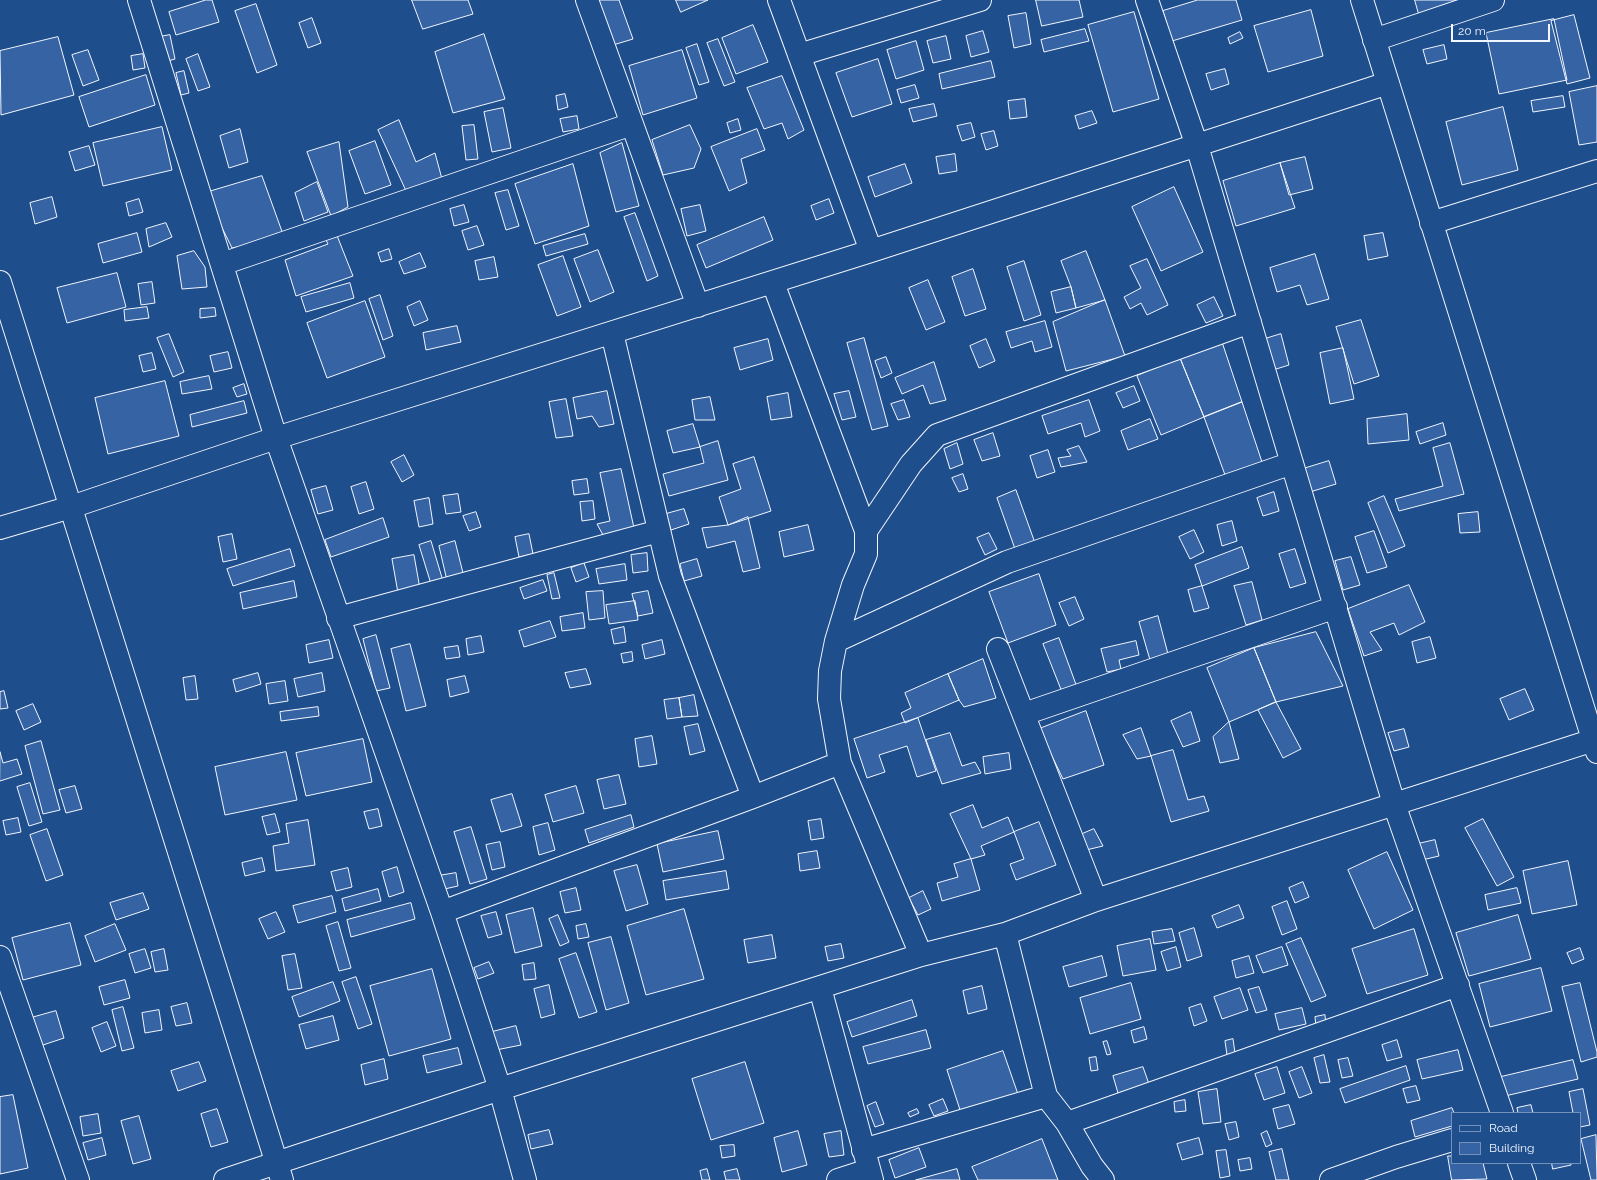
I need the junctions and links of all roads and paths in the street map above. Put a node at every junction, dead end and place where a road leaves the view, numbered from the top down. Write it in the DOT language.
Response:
graph roads {
  1 [pos="139,0"];
  2 [pos="587,0"];
  3 [pos="779,0"];
  4 [pos="980,0"];
  5 [pos="1147,0"];
  6 [pos="1362,0"];
  7 [pos="1493,0"];
  8 [pos="1374,40"];
  9 [pos="799,55"];
  10 [pos="1388,83"];
  11 [pos="632,124"];
  12 [pos="1197,146"];
  13 [pos="1597,170"];
  14 [pos="1431,223"];
  15 [pos="872,251"];
  16 [pos="222,264"];
  17 [pos="0,282"];
  18 [pos="773,283"];
  19 [pos="698,306"];
  20 [pos="1250,322"];
  21 [pos="612,333"];
  22 [pos="276,438"];
  23 [pos="1292,463"];
  24 [pos="71,507"];
  25 [pos="0,528"];
  26 [pos="660,530"];
  27 [pos="866,531"];
  28 [pos="1336,607"];
  29 [pos="338,618"];
  30 [pos="836,641"];
  31 [pos="998,649"];
  32 [pos="1024,714"];
  33 [pos="1596,743"];
  34 [pos="840,763"];
  35 [pos="753,797"];
  36 [pos="1394,804"];
  37 [pos="1096,900"];
  38 [pos="442,912"];
  39 [pos="1005,934"];
  40 [pos="921,956"];
  41 [pos="0,957"];
  42 [pos="1458,985"];
  43 [pos="820,988"];
  44 [pos="500,1089"];
  45 [pos="1046,1096"];
  46 [pos="1502,1112"];
  47 [pos="1067,1123"];
  48 [pos="1451,1140"];
  49 [pos="1520,1164"];
  50 [pos="868,1167"];
  51 [pos="280,1171"];
  52 [pos="78,1180"];
  53 [pos="225,1180"];
  54 [pos="525,1180"];
  55 [pos="838,1180"];
  56 [pos="1103,1180"];
  57 [pos="1331,1180"];
  58 [pos="1525,1180"];
  1 -- 16 [label="street"];
  2 -- 11 [label="street"];
  3 -- 9 [label="street"];
  4 -- 9 [label="street"];
  5 -- 12 [label="street"];
  6 -- 8 [label="street"];
  7 -- 8 [label="street"];
  8 -- 10 [label="street"];
  9 -- 15 [label="street"];
  10 -- 12 [label="street"];
  10 -- 14 [label="street"];
  11 -- 16 [label="street"];
  11 -- 19 [label="street"];
  12 -- 15 [label="street"];
  12 -- 20 [label="street"];
  13 -- 14 [label="street"];
  14 -- 33 [label="street"];
  15 -- 18 [label="street"];
  16 -- 22 [label="street"];
  17 -- 24 [label="street"];
  18 -- 19 [label="street"];
  18 -- 27 [label="street"];
  19 -- 21 [label="street"];
  20 -- 23 [label="street"];
  20 -- 27 [label="street"];
  21 -- 22 [label="street"];
  21 -- 26 [label="street"];
  22 -- 24 [label="street"];
  22 -- 29 [label="street"];
  23 -- 28 [label="street"];
  23 -- 30 [label="street"];
  24 -- 25 [label="street"];
  24 -- 51 [label="street"];
  26 -- 29 [label="street"];
  26 -- 35 [label="street"];
  27 -- 30 [label="street"];
  28 -- 32 [label="street"];
  28 -- 36 [label="street"];
  29 -- 38 [label="street"];
  30 -- 34 [label="street"];
  31 -- 32 [label="street"];
  32 -- 37 [label="street"];
  33 -- 36 [label="street"];
  34 -- 35 [label="street"];
  34 -- 40 [label="street"];
  35 -- 38 [label="street"];
  36 -- 37 [label="street"];
  36 -- 42 [label="street"];
  37 -- 39 [label="street"];
  38 -- 44 [label="street"];
  39 -- 40 [label="street"];
  39 -- 45 [label="street"];
  40 -- 43 [label="street"];
  41 -- 52 [label="street"];
  42 -- 46 [label="street"];
  42 -- 47 [label="street"];
  43 -- 44 [label="street"];
  43 -- 50 [label="street"];
  44 -- 51 [label="street"];
  44 -- 54 [label="street"];
  45 -- 47 [label="street"];
  45 -- 50 [label="street"];
  47 -- 56 [label="street"];
  48 -- 57 [label="street"];
  49 -- 58 [label="street"];
  50 -- 55 [label="street"];
  51 -- 53 [label="street"];
}
